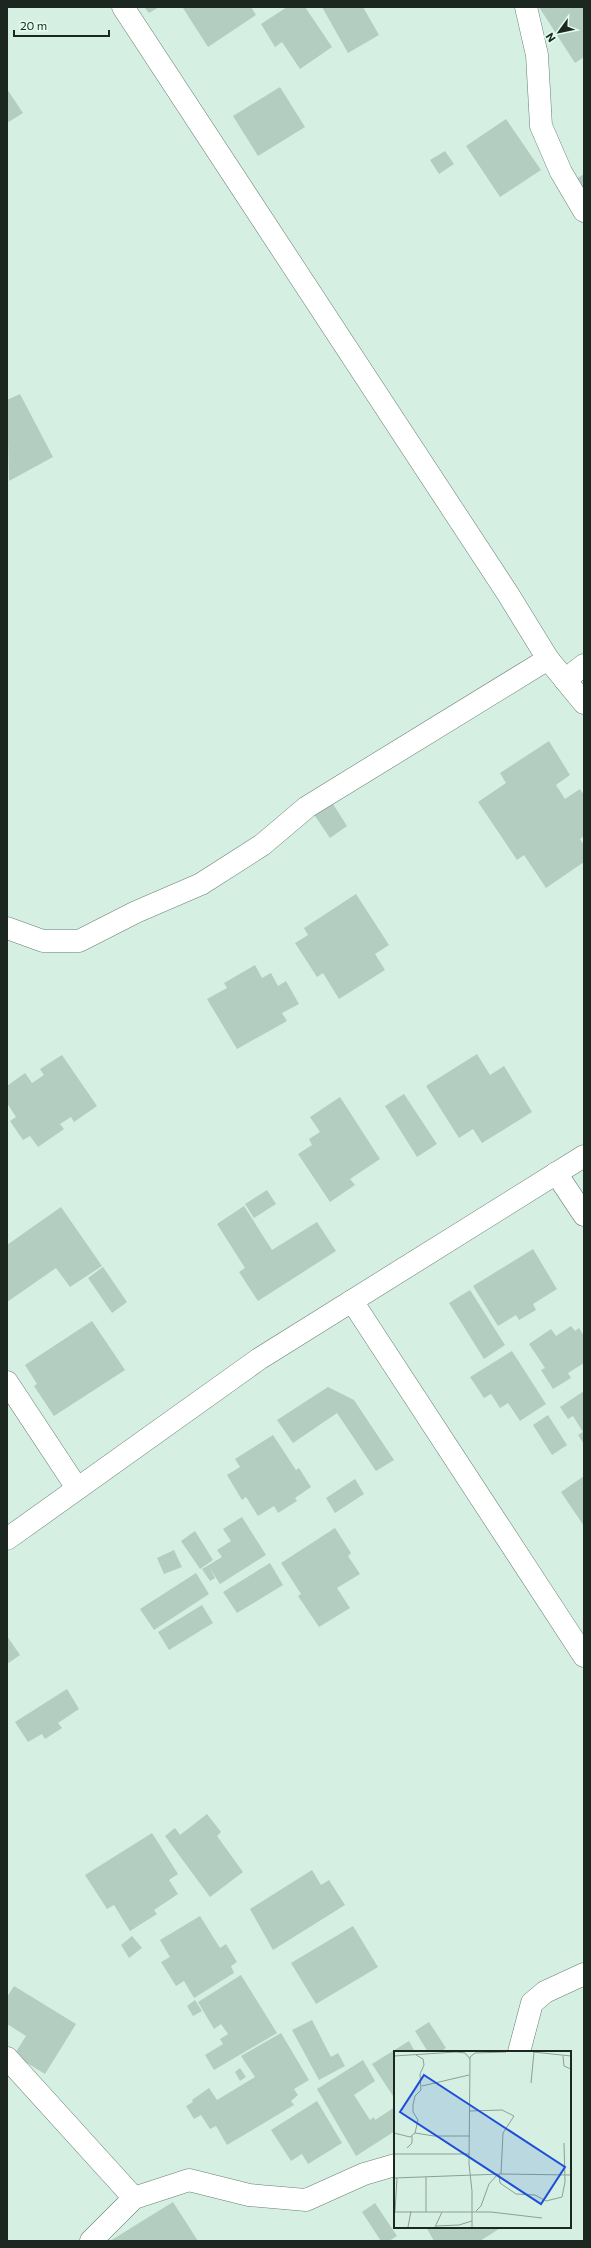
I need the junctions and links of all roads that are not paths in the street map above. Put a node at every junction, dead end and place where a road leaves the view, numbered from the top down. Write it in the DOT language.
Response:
graph roads {
  1 [pos="123,7"];
  2 [pos="526,7"];
  3 [pos="584,211"];
  4 [pos="548,659"];
  5 [pos="584,665"];
  6 [pos="565,680"];
  7 [pos="583,701"];
  8 [pos="7,928"];
  9 [pos="584,1156"];
  10 [pos="556,1173"];
  11 [pos="584,1215"];
  12 [pos="352,1301"];
  13 [pos="7,1382"];
  14 [pos="77,1488"];
  15 [pos="7,1539"];
  16 [pos="584,1656"];
  17 [pos="584,1974"];
  18 [pos="519,2051"];
  19 [pos="7,2058"];
  20 [pos="394,2165"];
  21 [pos="134,2198"];
  22 [pos="91,2241"];
  1 -- 4 [label="street"];
  2 -- 3 [label="street"];
  4 -- 6 [label="street"];
  4 -- 8 [label="street"];
  5 -- 6 [label="street"];
  6 -- 7 [label="street"];
  9 -- 10 [label="street"];
  10 -- 11 [label="street"];
  10 -- 12 [label="street"];
  12 -- 14 [label="street"];
  12 -- 16 [label="street"];
  13 -- 14 [label="street"];
  14 -- 15 [label="street"];
  17 -- 18 [label="street"];
  19 -- 21 [label="street"];
  20 -- 21 [label="street"];
  21 -- 22 [label="street"];
}
